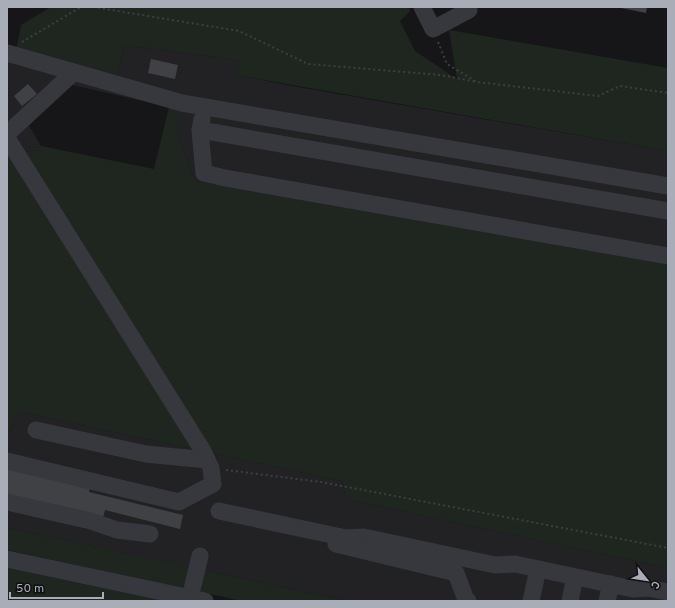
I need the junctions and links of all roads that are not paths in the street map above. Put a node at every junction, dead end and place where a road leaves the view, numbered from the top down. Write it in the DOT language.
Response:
graph roads {
  1 [pos="422,7"];
  2 [pos="469,10"];
  3 [pos="7,53"];
  4 [pos="74,72"];
  5 [pos="203,107"];
  6 [pos="200,130"];
  7 [pos="7,134"];
  8 [pos="7,138"];
  9 [pos="668,186"];
  10 [pos="668,211"];
  11 [pos="668,256"];
  12 [pos="36,430"];
  13 [pos="7,461"];
  14 [pos="208,466"];
  15 [pos="7,502"];
  16 [pos="219,511"];
  17 [pos="150,534"];
  18 [pos="200,556"];
  19 [pos="7,559"];
  20 [pos="538,569"];
  21 [pos="575,576"];
  22 [pos="611,584"];
  23 [pos="668,592"];
  24 [pos="647,594"];
  25 [pos="198,599"];
  26 [pos="468,601"];
  27 [pos="531,601"];
  28 [pos="570,601"];
  29 [pos="608,601"];
  1 -- 2 [label="street"];
  3 -- 4 [label="street"];
  4 -- 5 [label="street"];
  4 -- 7 [label="street"];
  5 -- 6 [label="street"];
  5 -- 9 [label="street"];
  6 -- 10 [label="street"];
  6 -- 11 [label="street"];
  8 -- 14 [label="street"];
  12 -- 14 [label="street"];
  13 -- 14 [label="street"];
  14 -- 16 [label="street"];
  15 -- 17 [label="street"];
  16 -- 20 [label="street"];
  16 -- 26 [label="street"];
  18 -- 25 [label="street"];
  19 -- 25 [label="street"];
  20 -- 21 [label="street"];
  20 -- 27 [label="street"];
  21 -- 22 [label="street"];
  21 -- 28 [label="street"];
  22 -- 24 [label="street"];
  22 -- 29 [label="street"];
  23 -- 24 [label="street"];
}
